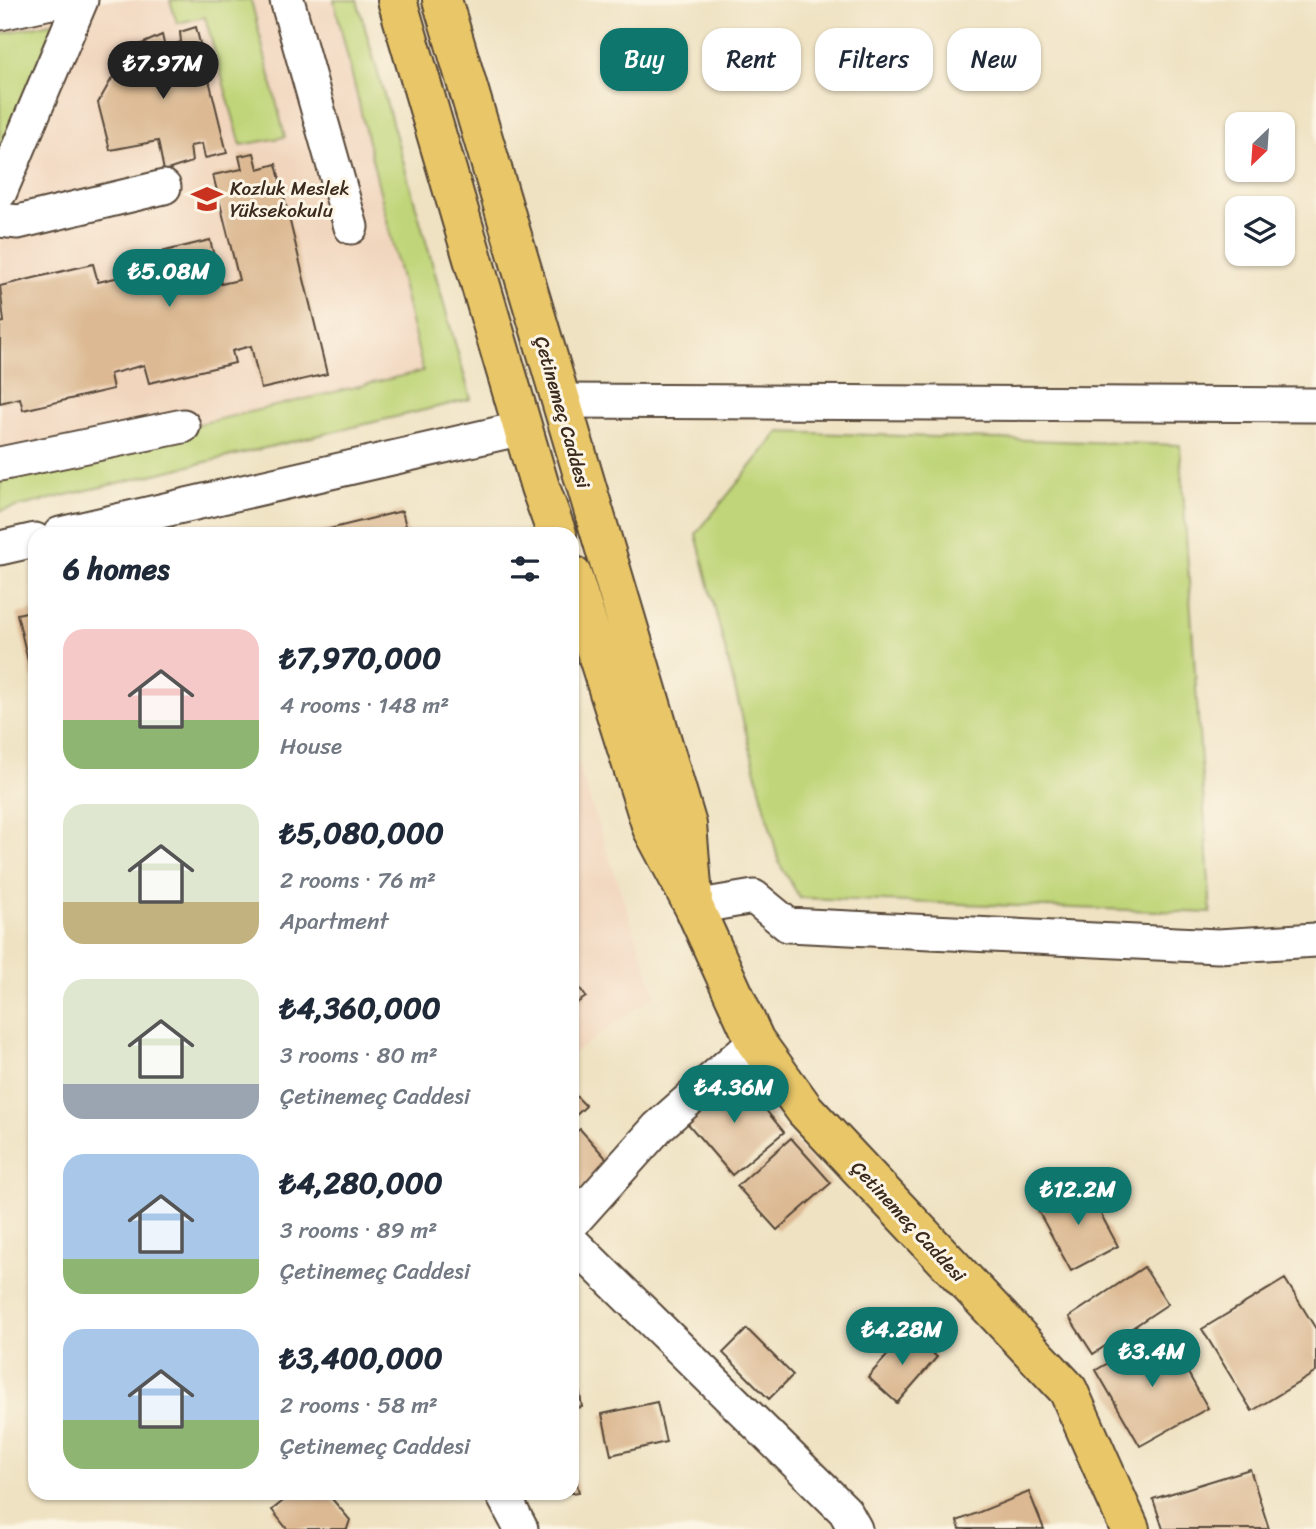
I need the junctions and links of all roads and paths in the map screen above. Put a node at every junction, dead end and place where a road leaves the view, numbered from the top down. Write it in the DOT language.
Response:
graph roads {
  1 [pos="60,0"];
  2 [pos="81,0"];
  3 [pos="287,0"];
  4 [pos="397,0"];
  5 [pos="442,0"];
  6 [pos="0,13"];
  7 [pos="164,187"];
  8 [pos="0,192"];
  9 [pos="0,220"];
  10 [pos="351,228"];
  11 [pos="560,401"];
  12 [pos="1316,405"];
  13 [pos="183,426"];
  14 [pos="523,428"];
  15 [pos="0,464"];
  16 [pos="91,527"];
  17 [pos="555,527"];
  18 [pos="28,542"];
  19 [pos="0,548"];
  20 [pos="579,597"];
  21 [pos="694,907"];
  22 [pos="1316,940"];
  23 [pos="755,1041"];
  24 [pos="579,1215"];
  25 [pos="579,1249"];
  26 [pos="505,1500"];
  27 [pos="518,1528"];
  28 [pos="855,1529"];
  29 [pos="1130,1529"];
  1 -- 6 [label="street"];
  2 -- 8 [label="street"];
  3 -- 10 [label="street"];
  4 -- 14 [label="main road"];
  5 -- 11 [label="main road, Çetinemeç Caddesi"];
  7 -- 9 [label="street"];
  11 -- 12 [label="street"];
  11 -- 21 [label="main road, Çetinemeç Caddesi"];
  13 -- 15 [label="street"];
  14 -- 16 [label="street"];
  14 -- 17 [label="main road"];
  18 -- 19 [label="street"];
  20 -- 21 [label="main road, Çetinemeç Caddesi"];
  21 -- 22 [label="street"];
  21 -- 23 [label="main road, Çetinemeç Caddesi"];
  23 -- 24 [label="street"];
  23 -- 29 [label="main road, Çetinemeç Caddesi"];
  25 -- 28 [label="street"];
  26 -- 27 [label="street"];
}
